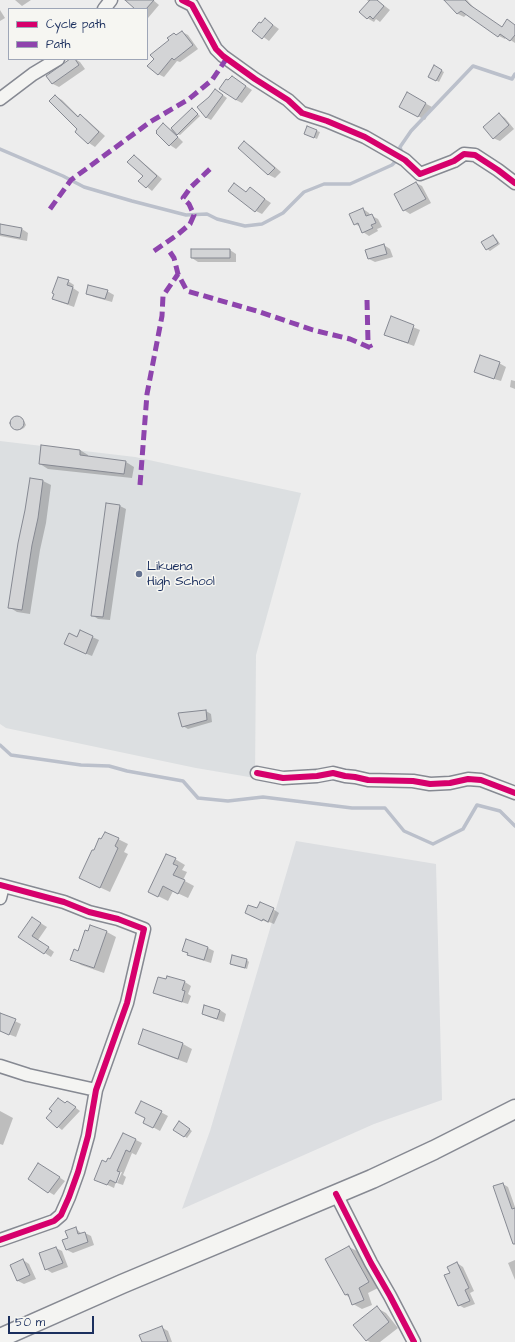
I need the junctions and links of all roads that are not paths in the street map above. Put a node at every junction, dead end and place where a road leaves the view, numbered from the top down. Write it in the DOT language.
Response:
graph roads {
  1 [pos="111,0"];
  2 [pos="190,2"];
  3 [pos="105,8"];
  4 [pos="56,60"];
  5 [pos="0,99"];
  6 [pos="515,183"];
  7 [pos="257,773"];
  8 [pos="515,793"];
  9 [pos="1,890"];
  10 [pos="0,1066"];
  11 [pos="96,1090"];
  12 [pos="515,1109"];
  13 [pos="336,1194"];
  14 [pos="0,1240"];
  15 [pos="0,1338"];
  16 [pos="414,1342"];
  1 -- 3 [label="street"];
  2 -- 6 [label="street"];
  4 -- 5 [label="street"];
  7 -- 8 [label="street"];
  9 -- 11 [label="street"];
  10 -- 11 [label="street"];
  11 -- 14 [label="street"];
  12 -- 13 [label="main road"];
  13 -- 15 [label="main road"];
  13 -- 16 [label="street"];
}
